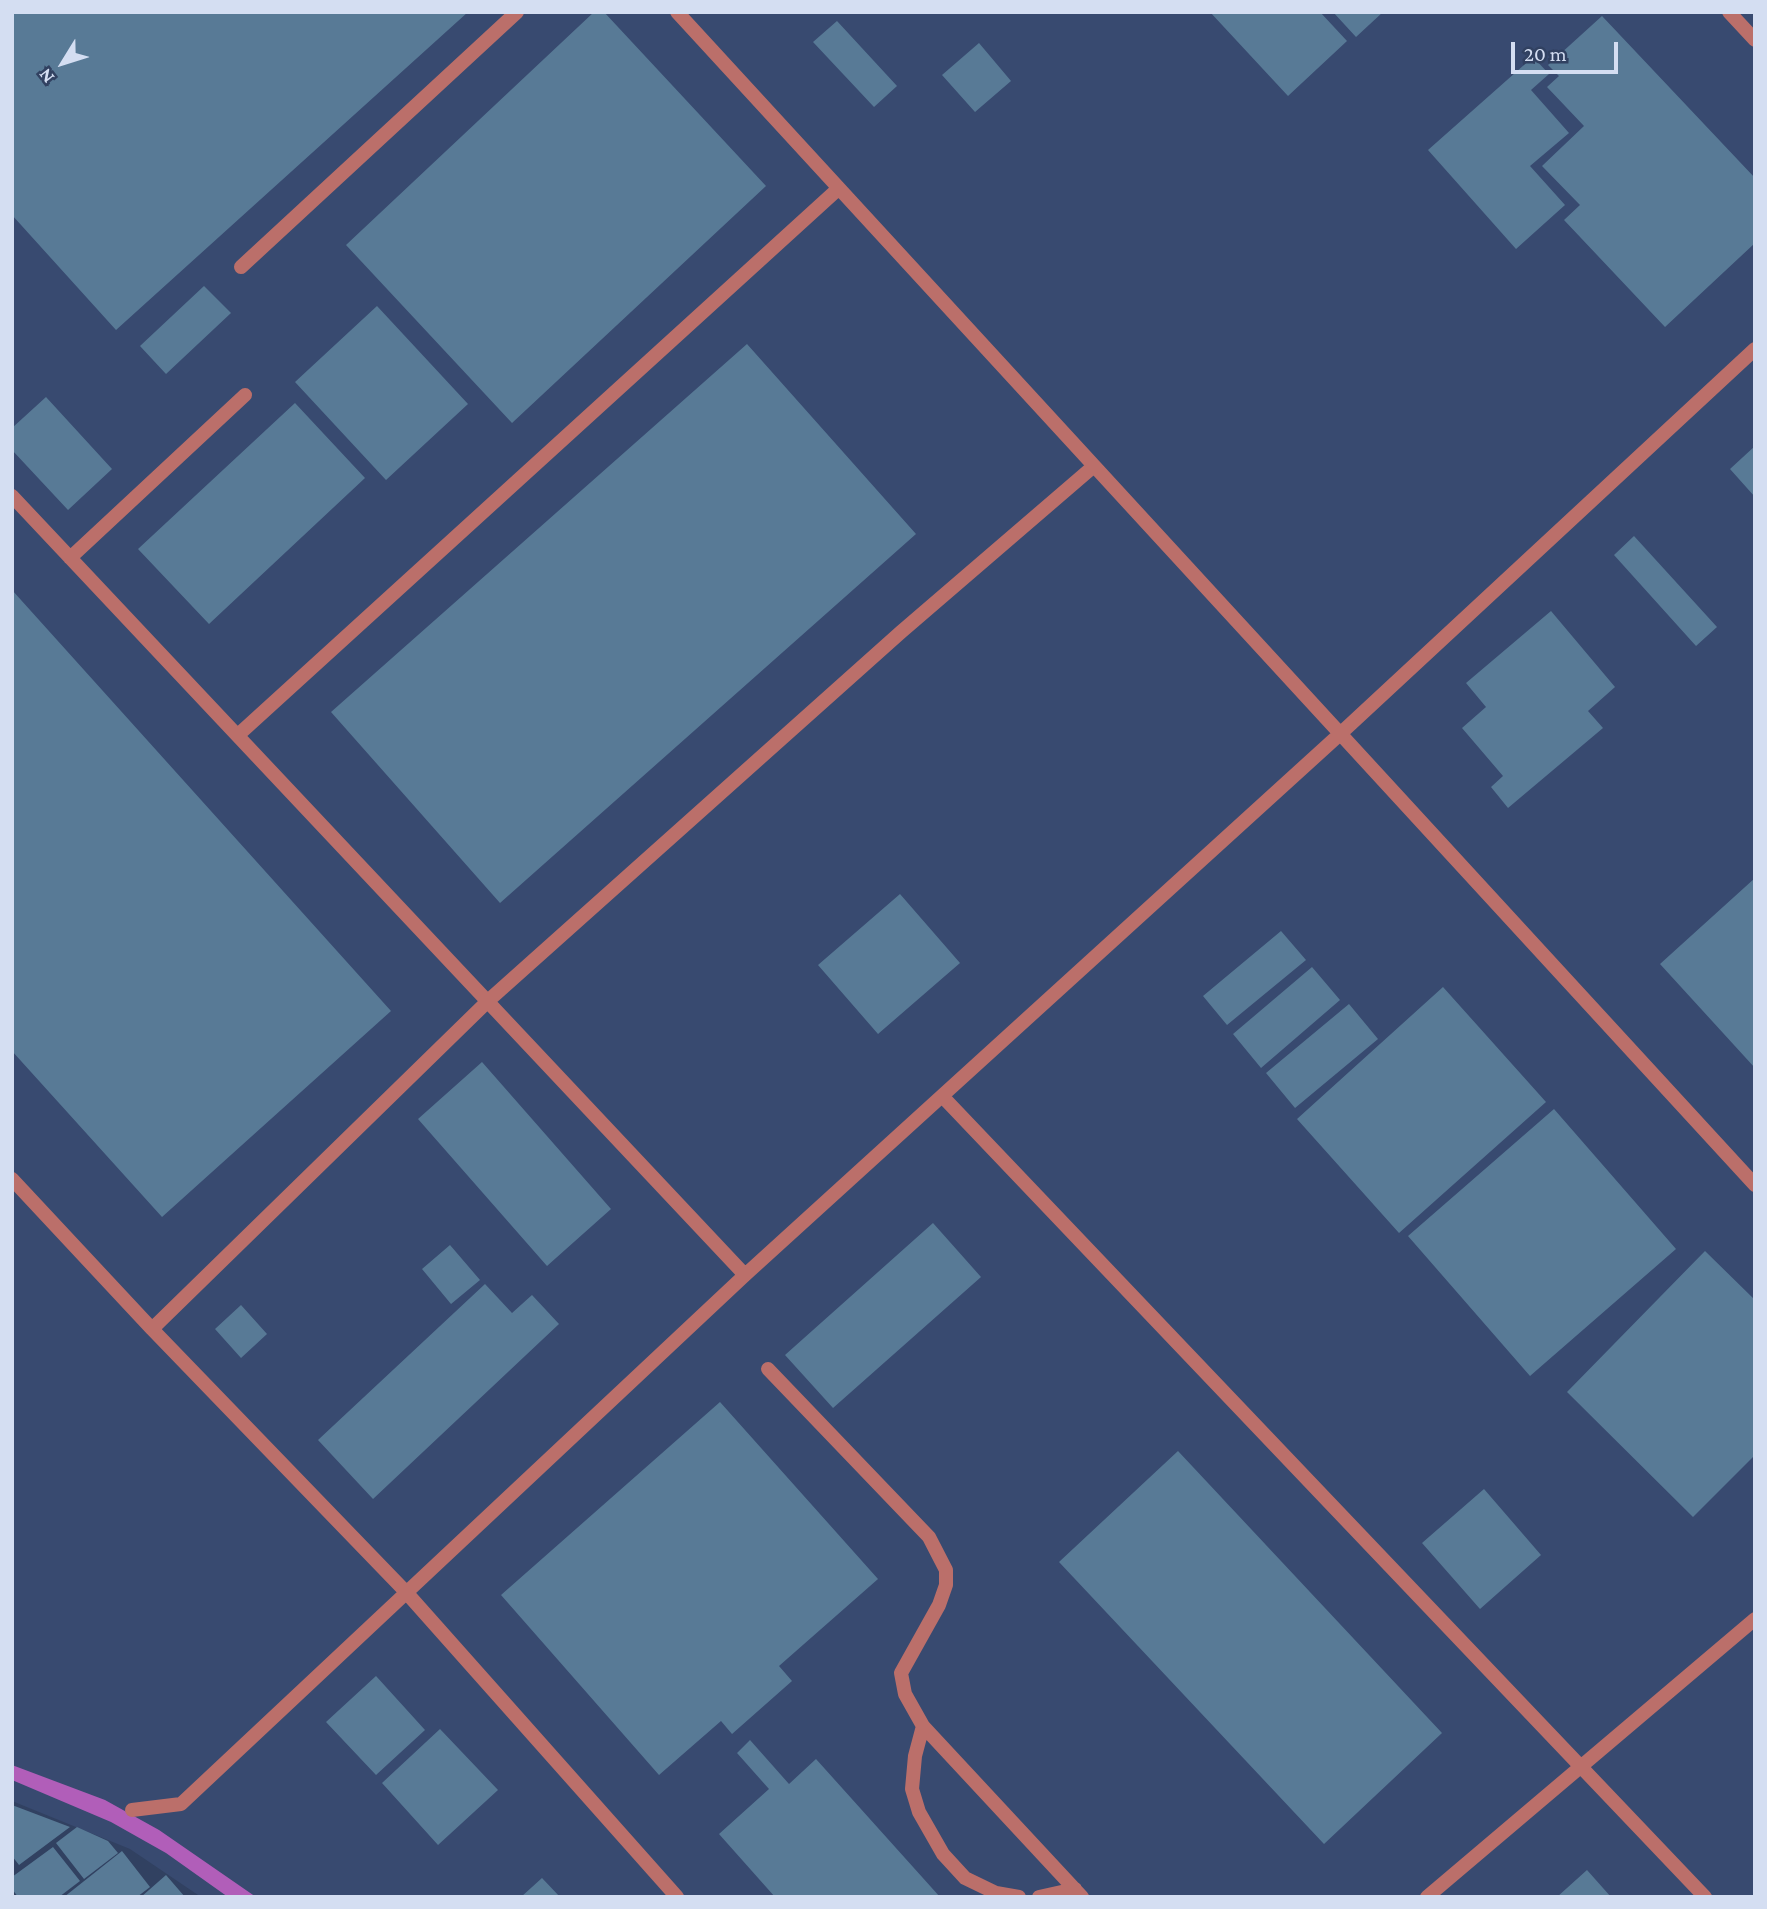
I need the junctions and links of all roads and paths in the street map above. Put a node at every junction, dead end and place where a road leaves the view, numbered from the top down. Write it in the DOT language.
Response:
graph roads {
  1 [pos="517,12"];
  2 [pos="677,12"];
  3 [pos="1729,12"];
  4 [pos="1755,40"];
  5 [pos="838,189"];
  6 [pos="241,267"];
  7 [pos="1755,349"];
  8 [pos="245,395"];
  9 [pos="1094,466"];
  10 [pos="12,496"];
  11 [pos="70,558"];
  12 [pos="1340,734"];
  13 [pos="238,735"];
  14 [pos="489,1000"];
  15 [pos="943,1097"];
  16 [pos="12,1179"];
  17 [pos="1755,1185"];
  18 [pos="745,1275"];
  19 [pos="152,1329"];
  20 [pos="768,1369"];
  21 [pos="405,1591"];
  22 [pos="1755,1619"];
  23 [pos="923,1726"];
  24 [pos="1582,1766"];
  25 [pos="132,1810"];
  26 [pos="1078,1893"];
  27 [pos="677,1897"];
  28 [pos="1019,1897"];
  29 [pos="1039,1897"];
  30 [pos="1427,1897"];
  31 [pos="1704,1897"];
  1 -- 6 [label="lane"];
  2 -- 5 [label="lane"];
  3 -- 4 [label="lane"];
  5 -- 9 [label="lane"];
  5 -- 13 [label="lane"];
  7 -- 12 [label="lane"];
  8 -- 11 [label="lane"];
  9 -- 12 [label="lane"];
  9 -- 14 [label="lane"];
  10 -- 11 [label="lane"];
  11 -- 13 [label="lane"];
  12 -- 15 [label="lane"];
  12 -- 17 [label="lane"];
  13 -- 14 [label="lane"];
  14 -- 18 [label="lane"];
  14 -- 19 [label="lane"];
  15 -- 18 [label="lane"];
  15 -- 24 [label="lane"];
  16 -- 19 [label="lane"];
  18 -- 21 [label="lane"];
  19 -- 21 [label="lane"];
  20 -- 23 [label="lane"];
  21 -- 25 [label="lane"];
  21 -- 27 [label="lane"];
  22 -- 24 [label="lane"];
  23 -- 26 [label="lane"];
  23 -- 28 [label="lane"];
  24 -- 30 [label="lane"];
  24 -- 31 [label="lane"];
  26 -- 29 [label="lane"];
}
